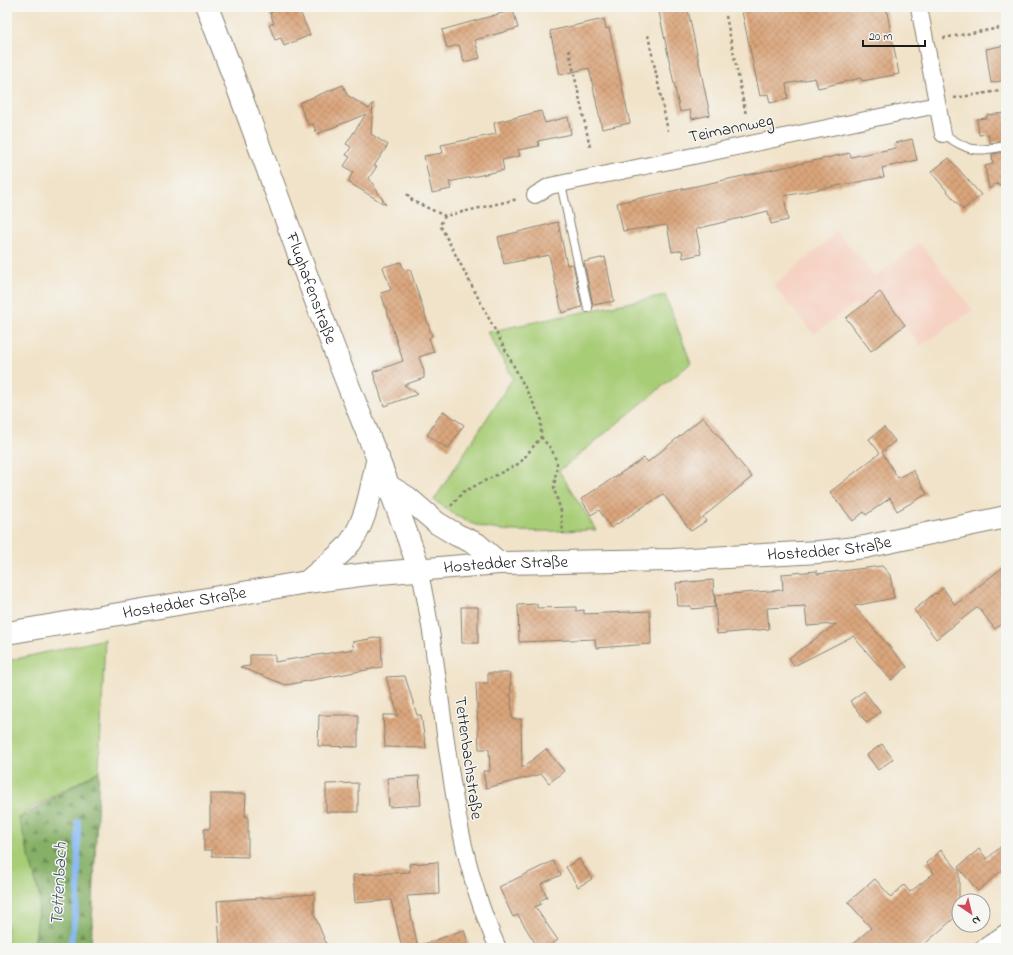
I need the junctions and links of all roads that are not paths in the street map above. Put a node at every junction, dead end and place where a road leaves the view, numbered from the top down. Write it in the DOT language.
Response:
graph roads {
  1 [pos="207,7"];
  2 [pos="919,7"];
  3 [pos="937,105"];
  4 [pos="943,134"];
  5 [pos="1006,146"];
  6 [pos="561,184"];
  7 [pos="529,197"];
  8 [pos="588,308"];
  9 [pos="378,457"];
  10 [pos="390,488"];
  11 [pos="1006,517"];
  12 [pos="499,563"];
  13 [pos="419,569"];
  14 [pos="307,582"];
  15 [pos="7,633"];
  16 [pos="1006,932"];
  17 [pos="498,948"];
  18 [pos="984,948"];
  1 -- 9 [label="main road, Flughafenstraße"];
  2 -- 3 [label="street"];
  3 -- 4 [label="street"];
  3 -- 6 [label="street, Teimannweg"];
  4 -- 5 [label="lane"];
  6 -- 7 [label="street, Teimannweg"];
  6 -- 8 [label="lane"];
  9 -- 10 [label="main road, Flughafenstraße"];
  9 -- 14 [label="main road"];
  10 -- 12 [label="main road"];
  10 -- 13 [label="main road, Flughafenstraße"];
  11 -- 12 [label="main road, Hostedder Straße"];
  12 -- 13 [label="main road, Hostedder Straße"];
  13 -- 14 [label="main road, Hostedder Straße"];
  13 -- 17 [label="street, Tettenbachstraße"];
  14 -- 15 [label="main road, Hostedder Straße"];
  16 -- 18 [label="street"];
}
